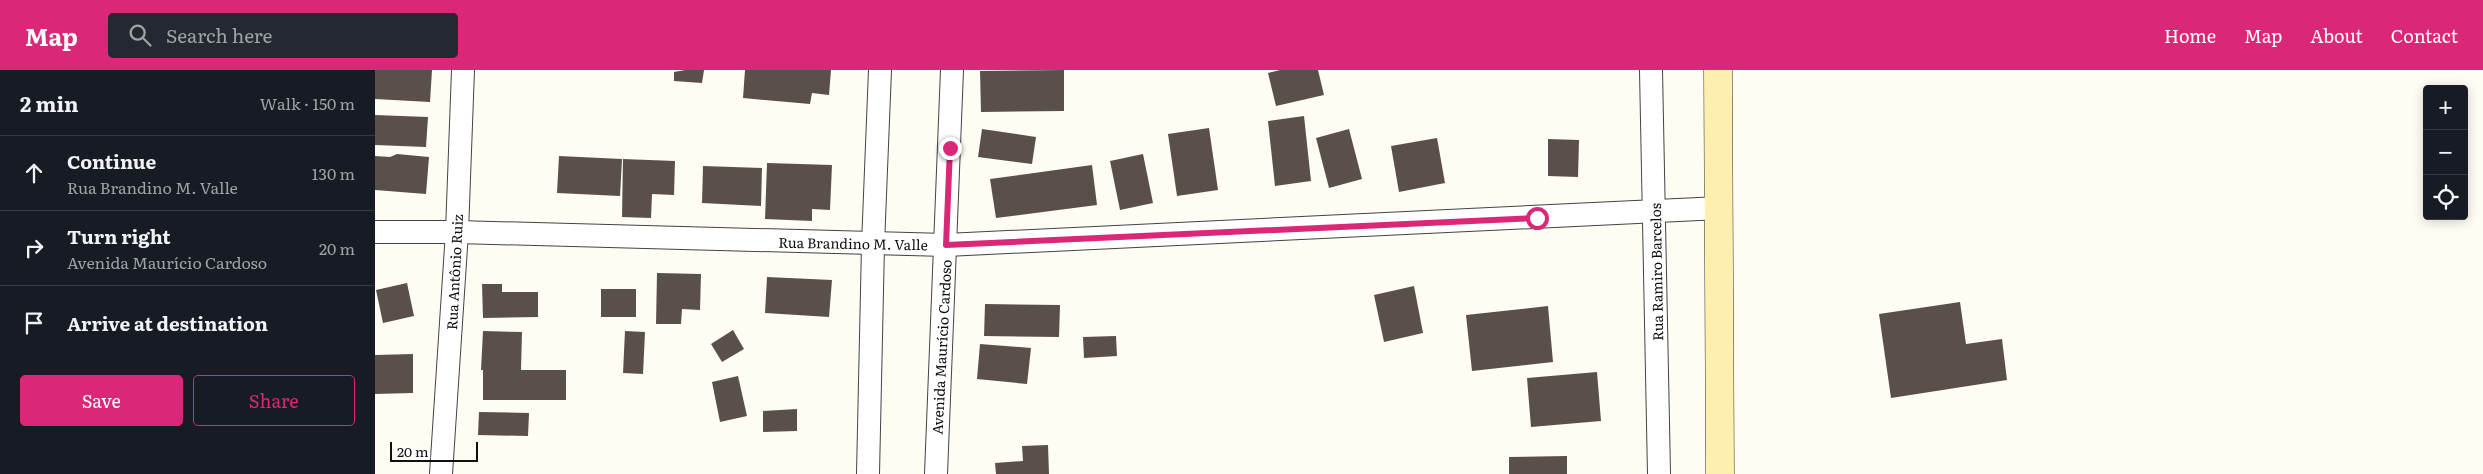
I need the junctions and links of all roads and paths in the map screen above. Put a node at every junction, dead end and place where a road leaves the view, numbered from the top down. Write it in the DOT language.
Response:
graph roads {
  1 [pos="463,70"];
  2 [pos="880,70"];
  3 [pos="952,70"];
  4 [pos="1651,70"];
  5 [pos="1718,70"];
  6 [pos="1721,208"];
  7 [pos="1655,212"];
  8 [pos="375,232"];
  9 [pos="457,232"];
  10 [pos="873,245"];
  11 [pos="946,245"];
  12 [pos="441,474"];
  13 [pos="868,474"];
  14 [pos="935,474"];
  15 [pos="1659,474"];
  16 [pos="1720,474"];
  1 -- 9 [label="street, Rua Antônio Ruiz"];
  2 -- 10 [label="street"];
  3 -- 11 [label="street, Avenida Maurício Cardoso"];
  4 -- 7 [label="street, Rua Ramiro Barcelos"];
  5 -- 6 [label="main road"];
  6 -- 7 [label="street, Rua Brandino M. Valle"];
  6 -- 16 [label="main road"];
  7 -- 11 [label="street, Rua Brandino M. Valle"];
  7 -- 15 [label="street, Rua Ramiro Barcelos"];
  8 -- 9 [label="street, Rua Brandino M. Valle"];
  9 -- 10 [label="street, Rua Brandino M. Valle"];
  9 -- 12 [label="street, Rua Antônio Ruiz"];
  10 -- 11 [label="street, Rua Brandino M. Valle"];
  10 -- 13 [label="street"];
  11 -- 14 [label="street, Avenida Maurício Cardoso"];
}
